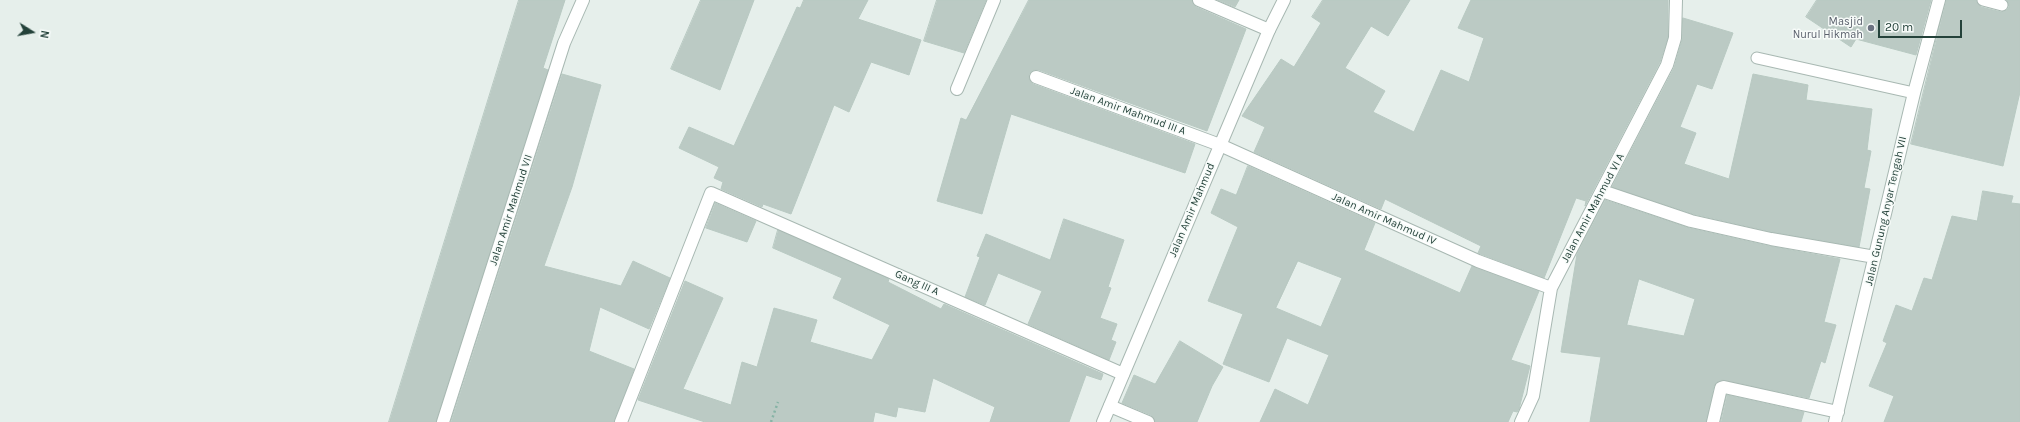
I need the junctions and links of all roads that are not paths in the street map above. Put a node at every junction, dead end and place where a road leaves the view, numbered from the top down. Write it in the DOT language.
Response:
graph roads {
  1 [pos="583,0"];
  2 [pos="994,0"];
  3 [pos="1199,0"];
  4 [pos="1284,0"];
  5 [pos="1676,0"];
  6 [pos="1939,0"];
  7 [pos="1983,0"];
  8 [pos="2002,5"];
  9 [pos="1269,30"];
  10 [pos="1757,58"];
  11 [pos="1036,77"];
  12 [pos="957,89"];
  13 [pos="1914,93"];
  14 [pos="1220,145"];
  15 [pos="1602,191"];
  16 [pos="1875,257"];
  17 [pos="1551,288"];
  18 [pos="1123,374"];
  19 [pos="1110,406"];
  20 [pos="1837,417"];
  21 [pos="443,422"];
  22 [pos="620,422"];
  23 [pos="1103,422"];
  24 [pos="1148,422"];
  25 [pos="1521,422"];
  26 [pos="1713,422"];
  1 -- 21 [label="street, Jalan Amir Mahmud VII"];
  2 -- 12 [label="street"];
  3 -- 9 [label="street"];
  4 -- 9 [label="street, Jalan Amir Mahmud"];
  5 -- 15 [label="street, Jalan Amir Mahmud VI A"];
  6 -- 13 [label="street, Jalan Gunung Anyar Tengah VII"];
  7 -- 8 [label="lane"];
  9 -- 14 [label="street, Jalan Amir Mahmud"];
  10 -- 13 [label="lane"];
  11 -- 14 [label="street, Jalan Amir Mahmud III A"];
  13 -- 16 [label="street, Jalan Gunung Anyar Tengah VII"];
  14 -- 17 [label="street, Jalan Amir Mahmud IV"];
  14 -- 18 [label="street, Jalan Amir Mahmud"];
  15 -- 16 [label="street"];
  15 -- 17 [label="street, Jalan Amir Mahmud VI A"];
  16 -- 20 [label="street, Jalan Gunung Anyar Tengah VII"];
  17 -- 25 [label="street, Jalan Amir Mahmud VI A"];
  18 -- 19 [label="street, Jalan Amir Mahmud"];
  18 -- 22 [label="street, Gang III A"];
  19 -- 23 [label="street, Jalan Amir Mahmud"];
  19 -- 24 [label="street"];
  20 -- 26 [label="street"];
}
